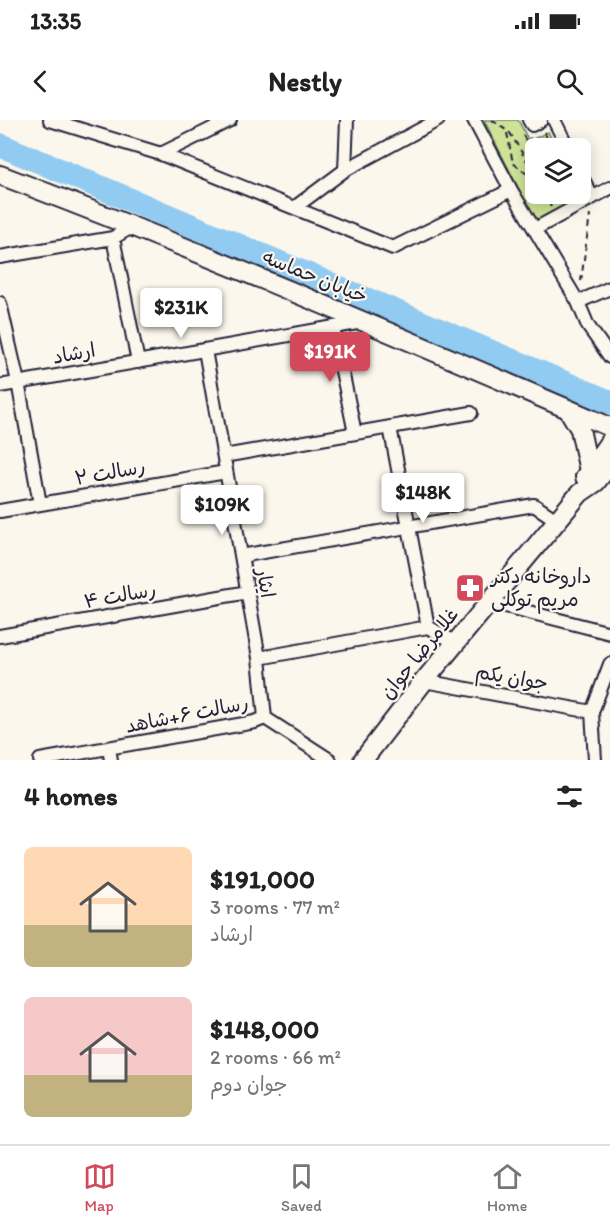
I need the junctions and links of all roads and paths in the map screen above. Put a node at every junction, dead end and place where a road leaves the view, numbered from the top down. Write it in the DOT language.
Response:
graph roads {
  1 [pos="50,120"];
  2 [pos="230,120"];
  3 [pos="347,120"];
  4 [pos="438,120"];
  5 [pos="474,120"];
  6 [pos="492,120"];
  7 [pos="529,120"];
  8 [pos="541,120"];
  9 [pos="554,120"];
  10 [pos="507,131"];
  11 [pos="563,138"];
  12 [pos="161,154"];
  13 [pos="525,156"];
  14 [pos="345,170"];
  15 [pos="525,172"];
  16 [pos="0,175"];
  17 [pos="610,188"];
  18 [pos="511,190"];
  19 [pos="592,197"];
  20 [pos="566,204"];
  21 [pos="294,208"];
  22 [pos="552,210"];
  23 [pos="133,226"];
  24 [pos="535,229"];
  25 [pos="113,238"];
  26 [pos="0,257"];
  27 [pos="610,288"];
  28 [pos="579,302"];
  29 [pos="0,303"];
  30 [pos="367,322"];
  31 [pos="333,328"];
  32 [pos="205,350"];
  33 [pos="610,357"];
  34 [pos="138,362"];
  35 [pos="18,382"];
  36 [pos="0,386"];
  37 [pos="568,409"];
  38 [pos="471,413"];
  39 [pos="390,427"];
  40 [pos="610,427"];
  41 [pos="355,433"];
  42 [pos="610,441"];
  43 [pos="224,456"];
  44 [pos="603,470"];
  45 [pos="226,472"];
  46 [pos="40,504"];
  47 [pos="0,511"];
  48 [pos="558,521"];
  49 [pos="408,527"];
  50 [pos="241,556"];
  51 [pos="248,592"];
  52 [pos="490,602"];
  53 [pos="428,627"];
  54 [pos="610,633"];
  55 [pos="0,636"];
  56 [pos="456,643"];
  57 [pos="259,658"];
  58 [pos="610,664"];
  59 [pos="424,681"];
  60 [pos="592,712"];
  61 [pos="265,718"];
  62 [pos="110,754"];
  63 [pos="40,760"];
  64 [pos="330,760"];
  65 [pos="363,760"];
  66 [pos="595,760"];
  1 -- 12 [label="street"];
  2 -- 12 [label="street"];
  3 -- 14 [label="street"];
  4 -- 14 [label="street"];
  5 -- 18 [label="street"];
  6 -- 10 [label="path"];
  7 -- 8 [label="street"];
  9 -- 11 [label="street"];
  10 -- 13 [label="path"];
  10 -- 15 [label="path"];
  12 -- 21 [label="street"];
  14 -- 21 [label="street"];
  16 -- 23 [label="main road, خیابان حماسه"];
  17 -- 19 [label="street"];
  18 -- 21 [label="street"];
  18 -- 24 [label="street"];
  19 -- 24 [label="street"];
  19 -- 28 [label="path"];
  20 -- 22 [label="path"];
  23 -- 25 [label="street"];
  23 -- 30 [label="main road, خیابان حماسه"];
  24 -- 28 [label="street"];
  25 -- 26 [label="street"];
  25 -- 34 [label="street"];
  27 -- 28 [label="street"];
  28 -- 33 [label="street"];
  29 -- 35 [label="street"];
  30 -- 31 [label="street, ارشاد"];
  30 -- 37 [label="main road, خیابان حماسه"];
  31 -- 32 [label="street, ارشاد"];
  31 -- 41 [label="street"];
  32 -- 34 [label="street, ارشاد"];
  32 -- 43 [label="street, ایثار"];
  34 -- 35 [label="street, ارشاد"];
  35 -- 36 [label="street, ارشاد"];
  35 -- 46 [label="street"];
  37 -- 40 [label="main road, خیابان حماسه"];
  37 -- 44 [label="main road"];
  38 -- 39 [label="street"];
  39 -- 41 [label="street"];
  39 -- 49 [label="street"];
  41 -- 43 [label="street"];
  42 -- 44 [label="main road, غلامرضا جوان"];
  43 -- 45 [label="street, ایثار"];
  44 -- 48 [label="main road, غلامرضا جوان"];
  45 -- 46 [label="street, رسالت ۲"];
  45 -- 50 [label="street, ایثار"];
  46 -- 47 [label="street, رسالت ۲"];
  48 -- 49 [label="street"];
  48 -- 52 [label="main road, غلامرضا جوان"];
  49 -- 50 [label="street"];
  49 -- 53 [label="street"];
  50 -- 51 [label="street, ایثار"];
  51 -- 55 [label="street, رسالت ۴"];
  51 -- 57 [label="street, ایثار"];
  52 -- 54 [label="street"];
  52 -- 56 [label="main road, غلامرضا جوان"];
  53 -- 56 [label="street"];
  53 -- 57 [label="street"];
  56 -- 59 [label="main road, غلامرضا جوان"];
  57 -- 61 [label="street, ایثار"];
  58 -- 60 [label="street"];
  59 -- 60 [label="street, جوان یکم"];
  59 -- 65 [label="main road, غلامرضا جوان"];
  60 -- 66 [label="street"];
  61 -- 62 [label="street, رسالت ۶+شاهد"];
  61 -- 64 [label="street, رسالت ۶+شاهد"];
  62 -- 63 [label="street, رسالت ۶+شاهد"];
}
